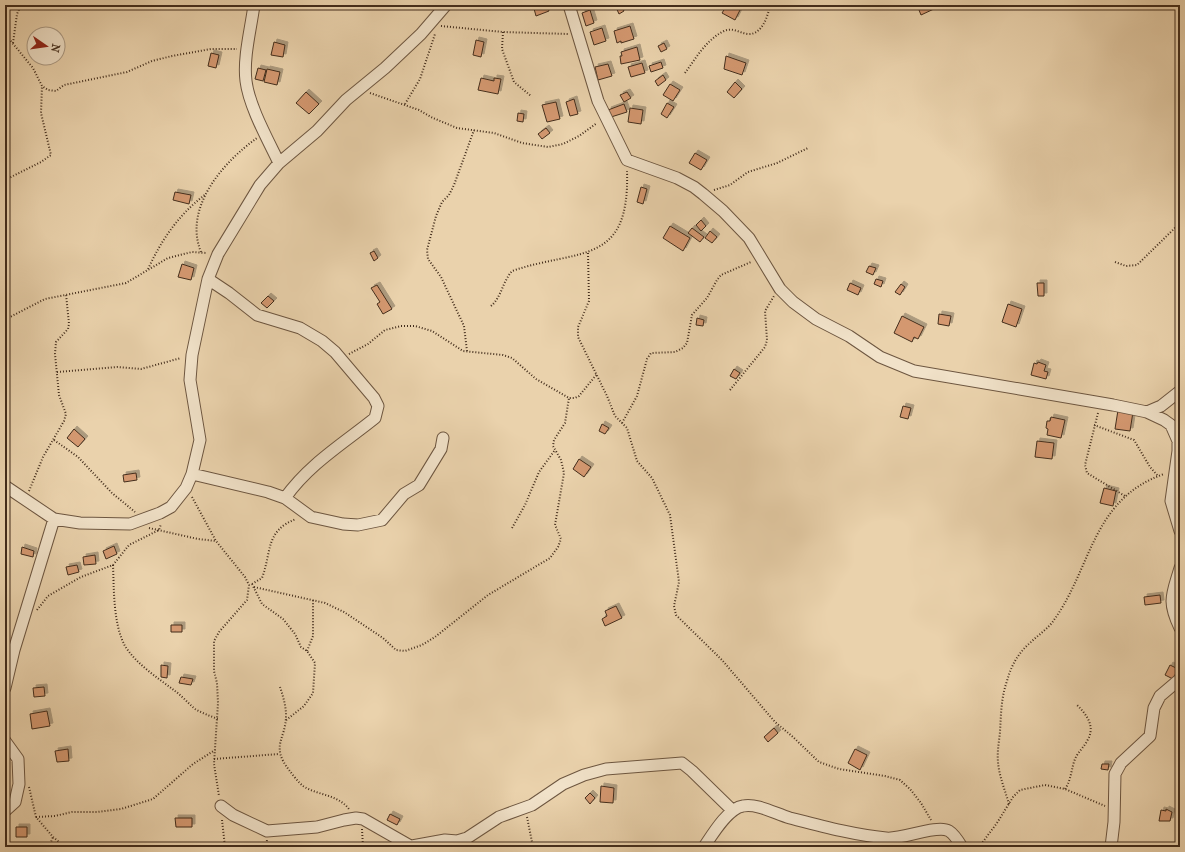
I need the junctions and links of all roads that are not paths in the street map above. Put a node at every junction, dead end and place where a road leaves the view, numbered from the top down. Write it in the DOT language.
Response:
graph roads {
  1 [pos="254,5"];
  2 [pos="446,5"];
  3 [pos="569,5"];
  4 [pos="279,163"];
  5 [pos="208,279"];
  6 [pos="1180,391"];
  7 [pos="1147,412"];
  8 [pos="443,438"];
  9 [pos="192,474"];
  10 [pos="5,486"];
  11 [pos="284,498"];
  12 [pos="54,519"];
  13 [pos="1180,531"];
  14 [pos="1180,568"];
  15 [pos="1180,628"];
  16 [pos="1180,679"];
  17 [pos="5,688"];
  18 [pos="5,741"];
  19 [pos="221,806"];
  20 [pos="732,810"];
  21 [pos="5,811"];
  22 [pos="391,835"];
  23 [pos="394,847"];
  24 [pos="412,847"];
  25 [pos="704,847"];
  26 [pos="962,847"];
  27 [pos="1111,847"];
  1 -- 4 [label="street"];
  2 -- 4 [label="street"];
  3 -- 7 [label="street"];
  4 -- 5 [label="street"];
  5 -- 9 [label="street"];
  5 -- 11 [label="street"];
  6 -- 7 [label="street"];
  7 -- 13 [label="street"];
  8 -- 11 [label="street"];
  9 -- 11 [label="street"];
  9 -- 12 [label="street"];
  10 -- 12 [label="street"];
  12 -- 17 [label="street"];
  14 -- 15 [label="street"];
  16 -- 27 [label="street"];
  18 -- 21 [label="street"];
  19 -- 22 [label="street"];
  20 -- 24 [label="street"];
  20 -- 25 [label="street"];
  20 -- 26 [label="street"];
  22 -- 23 [label="street"];
  22 -- 24 [label="street"];
}
